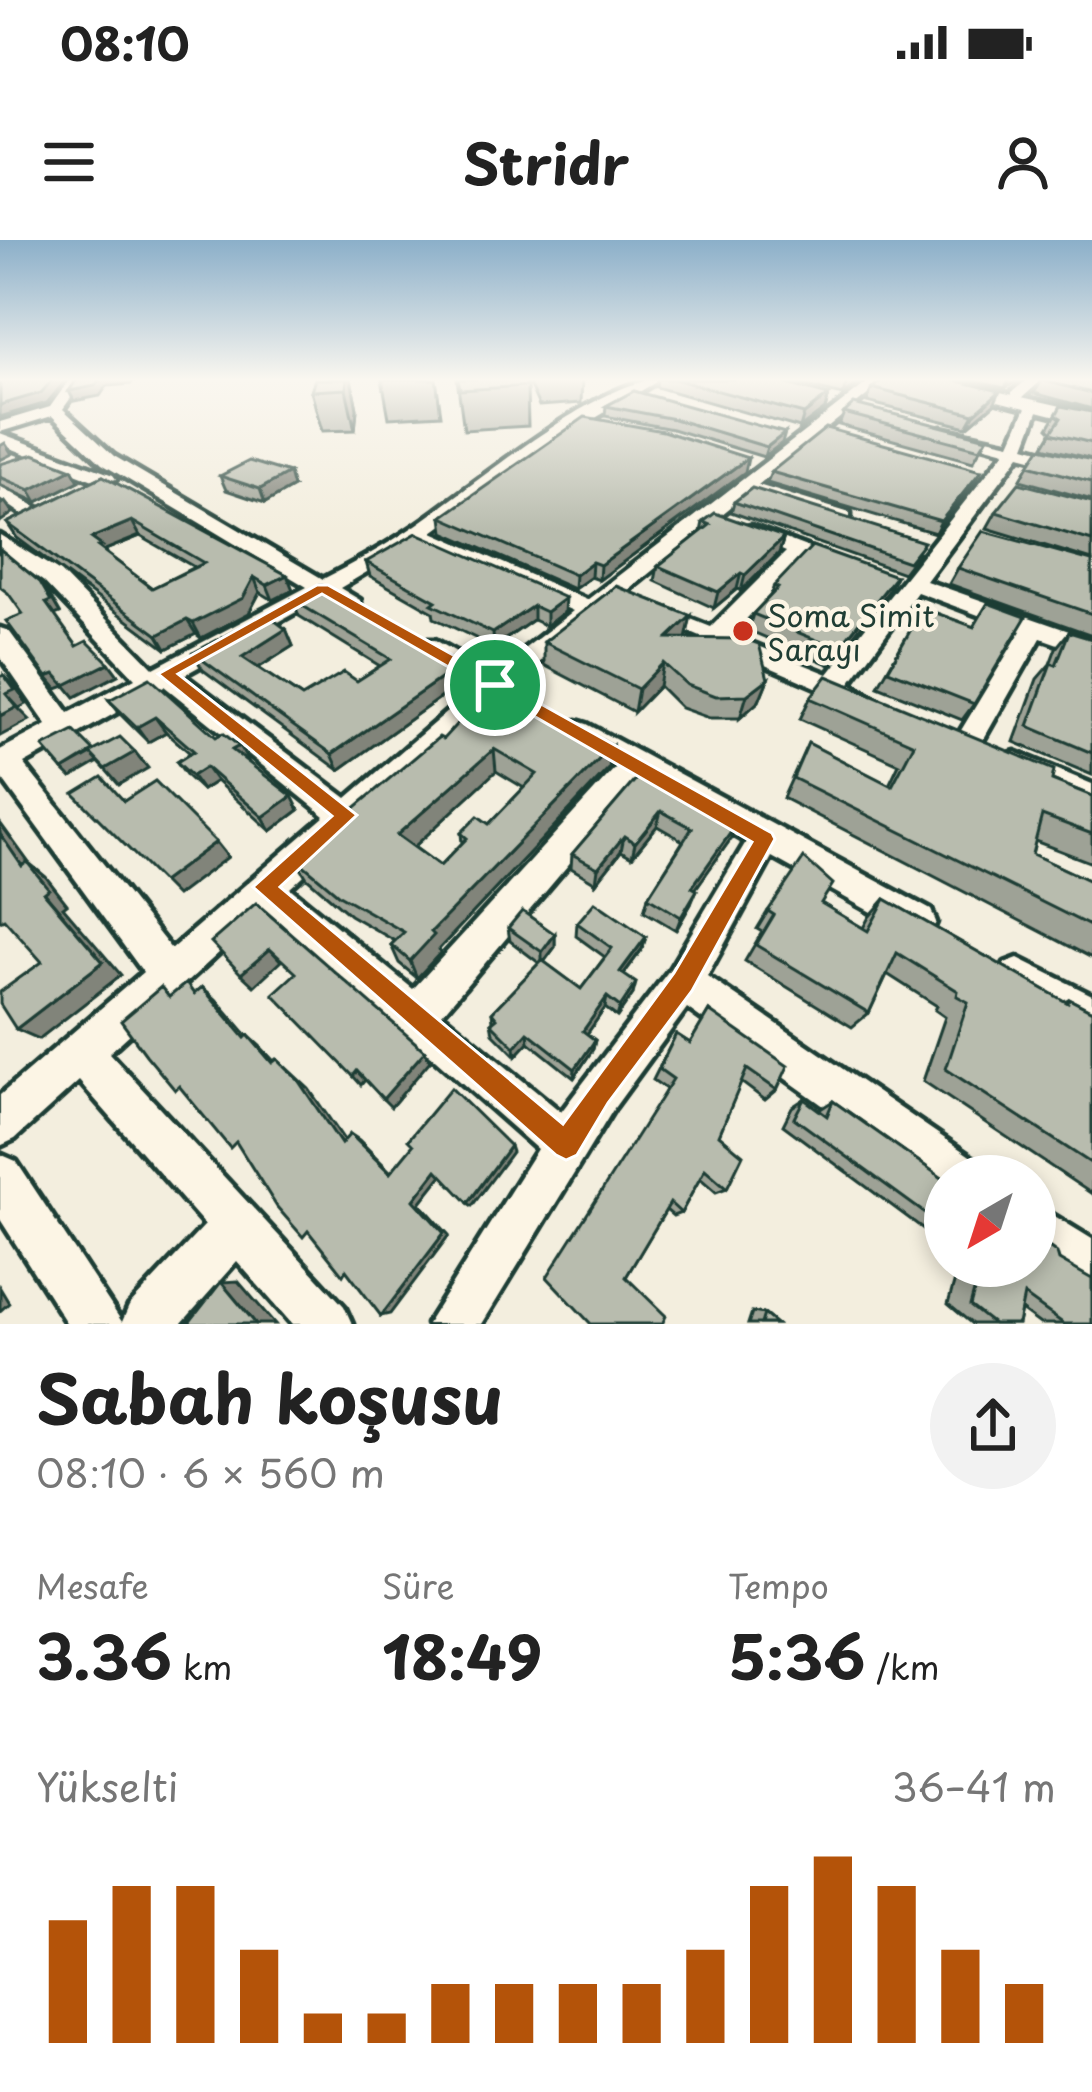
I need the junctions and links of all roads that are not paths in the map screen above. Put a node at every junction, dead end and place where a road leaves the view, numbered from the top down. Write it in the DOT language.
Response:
graph roads {
  1 [pos="73,430"];
  2 [pos="578,430"];
  3 [pos="814,430"];
  4 [pos="941,430"];
  5 [pos="1020,430"];
  6 [pos="0,438"];
  7 [pos="1016,449"];
  8 [pos="40,454"];
  9 [pos="20,462"];
  10 [pos="1092,469"];
  11 [pos="753,472"];
  12 [pos="107,479"];
  13 [pos="0,491"];
  14 [pos="706,515"];
  15 [pos="874,526"];
  16 [pos="420,534"];
  17 [pos="0,537"];
  18 [pos="800,550"];
  19 [pos="893,581"];
  20 [pos="322,588"];
  21 [pos="602,602"];
  22 [pos="1035,628"];
  23 [pos="0,635"];
  24 [pos="716,636"];
  25 [pos="1092,649"];
  26 [pos="159,678"];
  27 [pos="495,685"];
  28 [pos="832,686"];
  29 [pos="890,710"];
  30 [pos="65,728"];
  31 [pos="2,762"];
  32 [pos="636,764"];
  33 [pos="1092,797"];
  34 [pos="346,815"];
  35 [pos="765,839"];
  36 [pos="264,887"];
  37 [pos="949,939"];
  38 [pos="990,961"];
  39 [pos="168,975"];
  40 [pos="683,982"];
  41 [pos="415,1016"];
  42 [pos="1092,1016"];
  43 [pos="82,1054"];
  44 [pos="0,1124"];
  45 [pos="566,1145"];
  46 [pos="930,1155"];
  47 [pos="0,1177"];
  48 [pos="239,1223"];
  49 [pos="1056,1243"];
  50 [pos="1092,1268"];
  51 [pos="456,1323"];
  52 [pos="98,1324"];
  53 [pos="147,1324"];
  54 [pos="326,1324"];
  1 -- 12 [label="street"];
  2 -- 16 [label="street"];
  3 -- 11 [label="street"];
  4 -- 7 [label="street"];
  5 -- 7 [label="street"];
  6 -- 8 [label="street"];
  7 -- 10 [label="street"];
  7 -- 19 [label="street"];
  8 -- 9 [label="street"];
  8 -- 12 [label="street"];
  11 -- 14 [label="street"];
  11 -- 15 [label="street"];
  12 -- 20 [label="street"];
  13 -- 17 [label="street"];
  14 -- 18 [label="street"];
  14 -- 21 [label="street"];
  16 -- 20 [label="street"];
  16 -- 21 [label="street"];
  17 -- 26 [label="street"];
  18 -- 19 [label="street"];
  18 -- 24 [label="street"];
  19 -- 22 [label="street"];
  19 -- 28 [label="street"];
  20 -- 26 [label="street"];
  20 -- 27 [label="street"];
  21 -- 24 [label="street"];
  21 -- 27 [label="street"];
  22 -- 25 [label="street"];
  22 -- 33 [label="street"];
  23 -- 30 [label="street"];
  24 -- 28 [label="street"];
  26 -- 30 [label="street"];
  26 -- 34 [label="street"];
  27 -- 32 [label="street"];
  27 -- 34 [label="street"];
  28 -- 29 [label="street"];
  30 -- 31 [label="street"];
  31 -- 39 [label="street"];
  32 -- 35 [label="street"];
  32 -- 41 [label="street"];
  34 -- 36 [label="street"];
  35 -- 37 [label="street"];
  35 -- 40 [label="street"];
  36 -- 39 [label="street"];
  36 -- 41 [label="street"];
  38 -- 42 [label="street"];
  39 -- 43 [label="street"];
  40 -- 45 [label="street"];
  40 -- 46 [label="street"];
  41 -- 45 [label="street"];
  43 -- 44 [label="street"];
  43 -- 48 [label="street"];
  45 -- 51 [label="street"];
  47 -- 52 [label="street"];
  48 -- 53 [label="street"];
  48 -- 54 [label="street"];
  49 -- 50 [label="street"];
}
